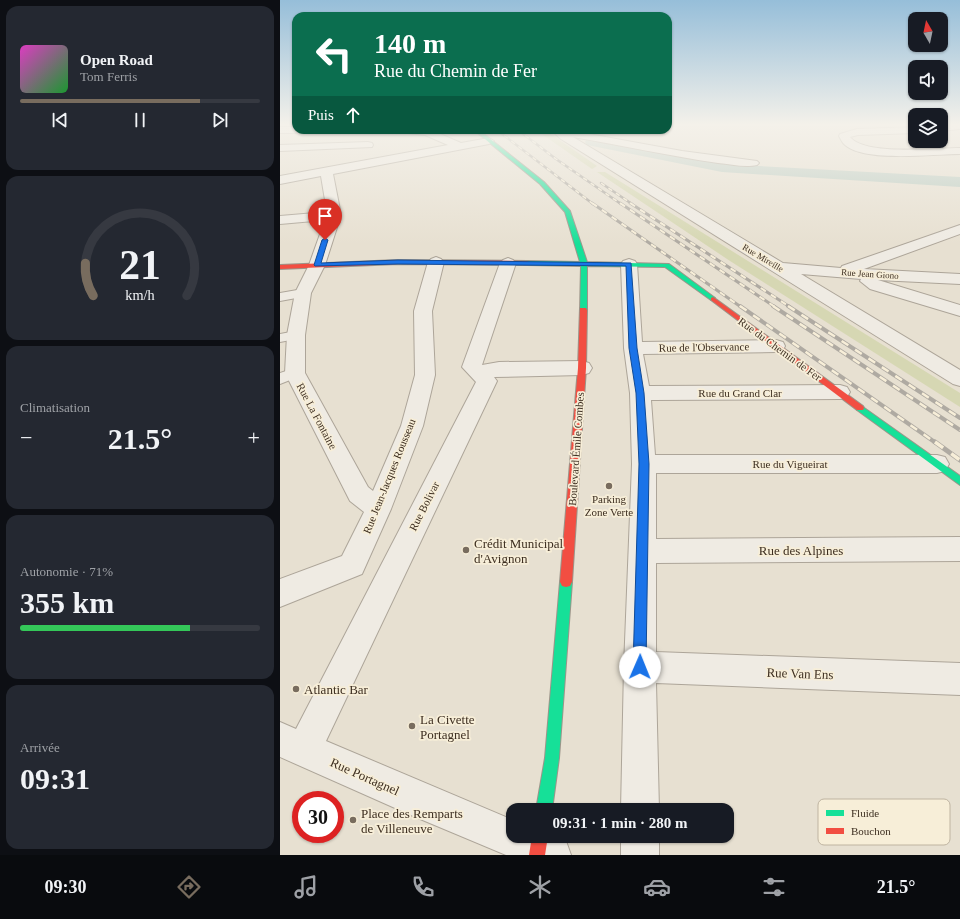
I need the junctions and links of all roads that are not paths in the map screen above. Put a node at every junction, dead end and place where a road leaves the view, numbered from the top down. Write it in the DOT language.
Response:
graph roads {
  1 [pos="364,164"];
  2 [pos="518,164"];
  3 [pos="610,164"];
  4 [pos="326,171"];
  5 [pos="280,180"];
  6 [pos="334,215"];
  7 [pos="280,220"];
  8 [pos="960,229"];
  9 [pos="436,262"];
  10 [pos="508,263"];
  11 [pos="584,264"];
  12 [pos="629,264"];
  13 [pos="317,265"];
  14 [pos="280,267"];
  15 [pos="780,268"];
  16 [pos="835,272"];
  17 [pos="857,274"];
  18 [pos="960,279"];
  19 [pos="303,293"];
  20 [pos="280,297"];
  21 [pos="960,311"];
  22 [pos="288,337"];
  23 [pos="776,346"];
  24 [pos="633,348"];
  25 [pos="582,368"];
  26 [pos="479,374"];
  27 [pos="287,376"];
  28 [pos="960,378"];
  29 [pos="840,392"];
  30 [pos="640,393"];
  31 [pos="644,464"];
  32 [pos="937,464"];
  33 [pos="960,481"];
  34 [pos="378,509"];
  35 [pos="960,549"];
  36 [pos="642,551"];
  37 [pos="280,593"];
  38 [pos="640,667"];
  39 [pos="960,679"];
  40 [pos="292,744"];
  41 [pos="545,803"];
  42 [pos="640,803"];
  43 [pos="640,843"];
  44 [pos="542,849"];
  45 [pos="640,855"];
  1 -- 4 [label="street"];
  2 -- 11 [label="main road, Boulevard Émile Combes"];
  3 -- 15 [label="street, Rue Mireille"];
  4 -- 5 [label="street"];
  4 -- 6 [label="street"];
  6 -- 7 [label="street"];
  6 -- 13 [label="street, Rue La Fontaine"];
  8 -- 16 [label="street"];
  9 -- 10 [label="main road, Rue du Chemin de Fer"];
  9 -- 13 [label="main road, Rue du Chemin de Fer"];
  9 -- 34 [label="street, Rue Jean-Jacques Rousseau"];
  10 -- 11 [label="main road, Rue du Chemin de Fer"];
  10 -- 26 [label="street, Rue Bolivar"];
  11 -- 12 [label="main road, Rue du Chemin de Fer"];
  11 -- 25 [label="main road, Boulevard Émile Combes"];
  12 -- 23 [label="main road, Rue du Chemin de Fer"];
  12 -- 24 [label="street"];
  13 -- 14 [label="main road, Rue du Chemin de Fer"];
  13 -- 19 [label="street, Rue La Fontaine"];
  15 -- 16 [label="street, Rue Jean Giono"];
  15 -- 28 [label="street, Rue Mireille"];
  16 -- 17 [label="street, Rue Jean Giono"];
  17 -- 18 [label="street, Rue Jean Giono"];
  17 -- 21 [label="street"];
  19 -- 20 [label="lane"];
  19 -- 22 [label="street, Rue La Fontaine"];
  22 -- 27 [label="street, Rue La Fontaine"];
  23 -- 24 [label="street, Rue de l'Observance"];
  23 -- 29 [label="main road, Rue du Chemin de Fer"];
  24 -- 30 [label="street"];
  25 -- 26 [label="street"];
  25 -- 41 [label="main road, Boulevard Émile Combes"];
  26 -- 40 [label="street, Rue Bolivar"];
  27 -- 34 [label="street, Rue La Fontaine"];
  29 -- 30 [label="street, Rue du Grand Clar"];
  29 -- 32 [label="main road, Rue du Chemin de Fer"];
  30 -- 31 [label="street"];
  31 -- 32 [label="street, Rue du Vigueirat"];
  31 -- 36 [label="street"];
  32 -- 33 [label="main road, Rue du Chemin de Fer"];
  34 -- 37 [label="street, Rue Jean-Jacques Rousseau"];
  35 -- 36 [label="street, Rue des Alpines"];
  36 -- 38 [label="street"];
  38 -- 39 [label="street, Rue Van Ens"];
  38 -- 42 [label="street"];
  40 -- 44 [label="street, Rue Portagnel"];
  43 -- 45 [label="street"];
}
